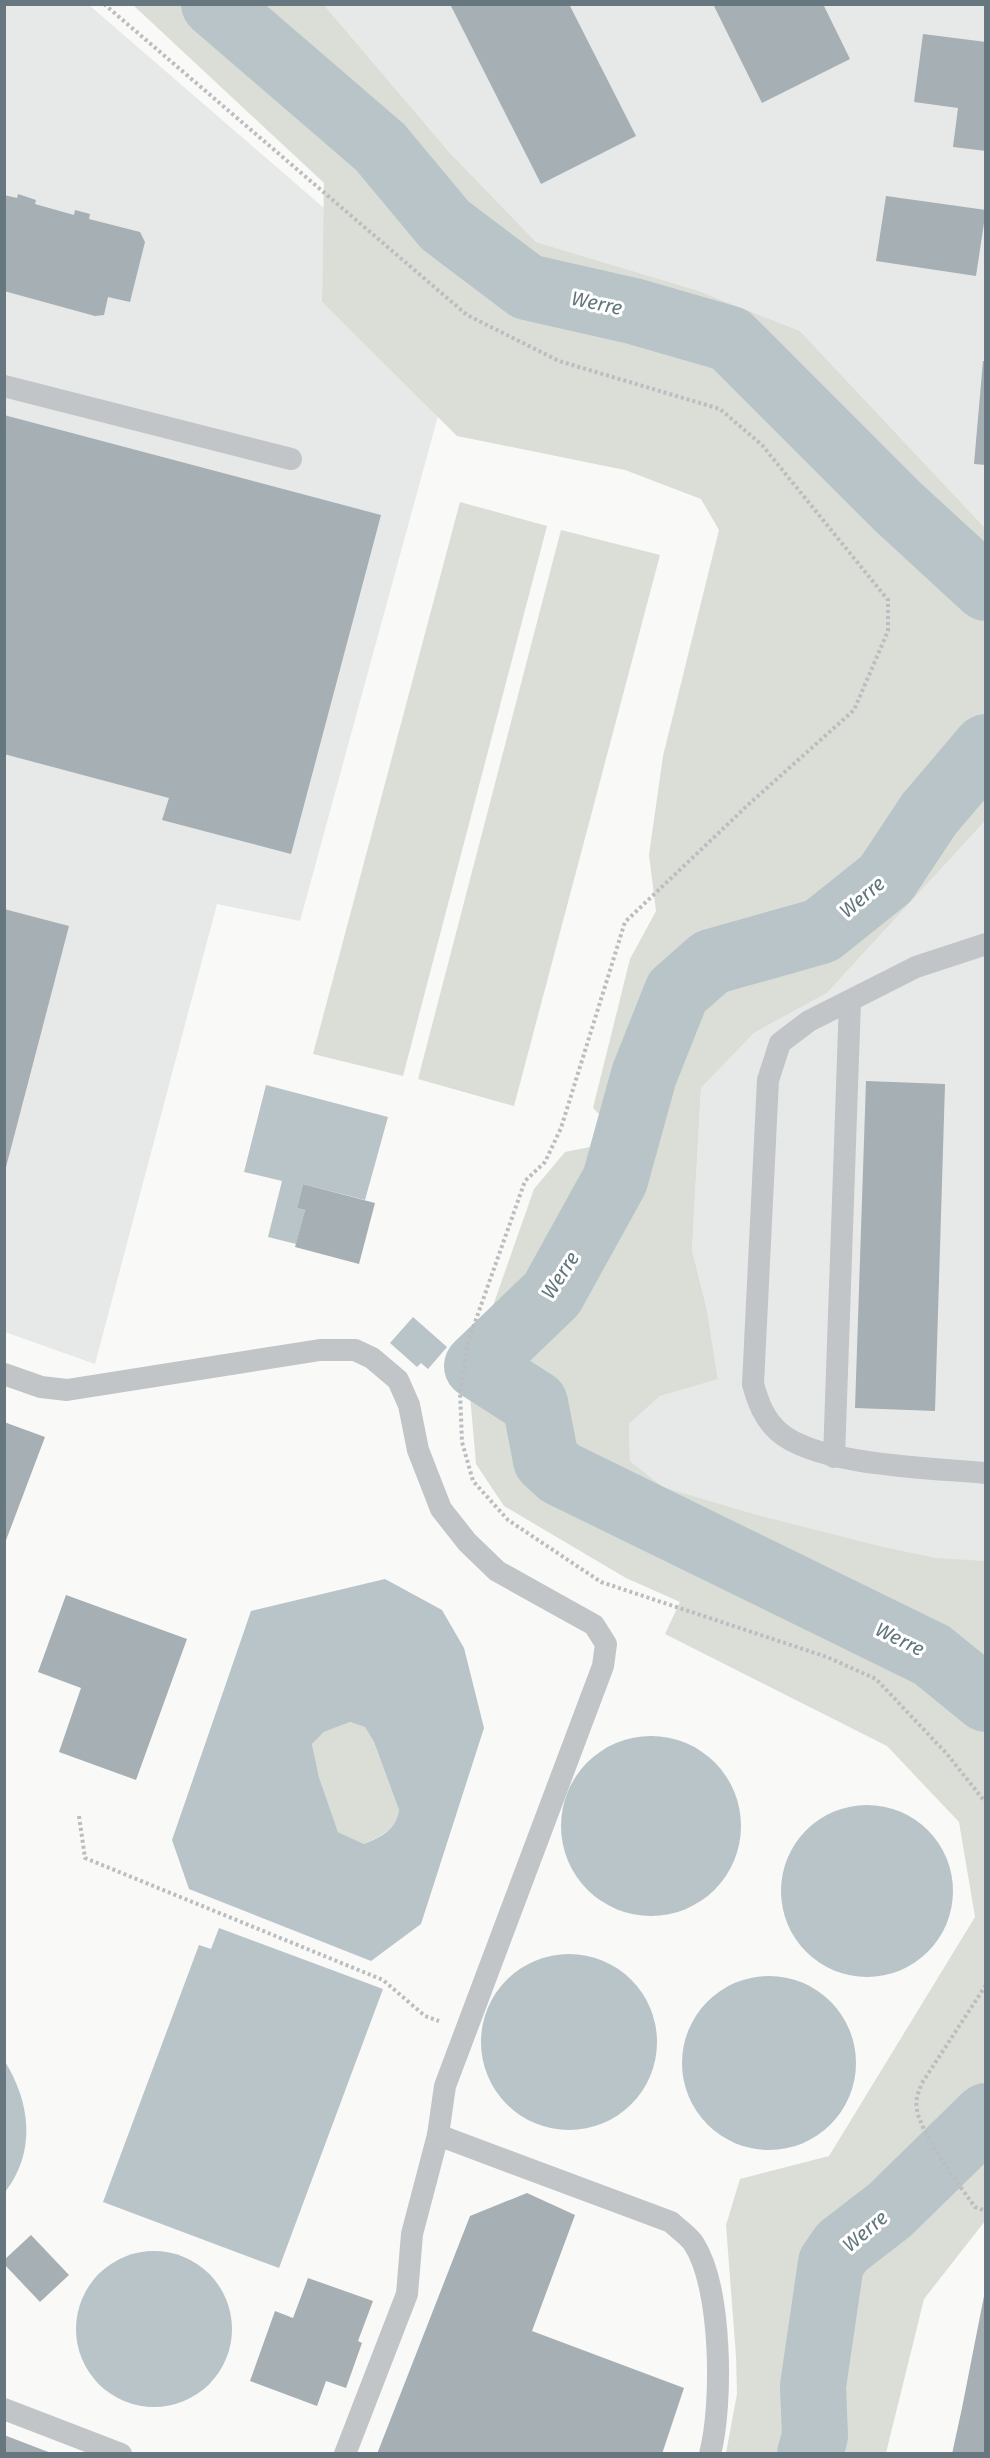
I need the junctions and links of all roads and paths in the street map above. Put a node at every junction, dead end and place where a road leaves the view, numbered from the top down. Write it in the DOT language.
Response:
graph roads {
  1 [pos="104,4"];
  2 [pos="4,386"];
  3 [pos="291,459"];
  4 [pos="986,944"];
  5 [pos="850,1001"];
  6 [pos="4,1374"];
  7 [pos="834,1457"];
  8 [pos="986,1473"];
  9 [pos="986,1803"];
  10 [pos="79,1816"];
  11 [pos="986,1985"];
  12 [pos="465,2031"];
  13 [pos="438,2135"];
  14 [pos="986,2211"];
  15 [pos="4,2409"];
  16 [pos="121,2454"];
  17 [pos="345,2454"];
  18 [pos="710,2454"];
  1 -- 9 [label="path"];
  2 -- 3 [label="lane"];
  4 -- 5 [label="lane"];
  5 -- 7 [label="lane"];
  5 -- 7 [label="lane"];
  6 -- 12 [label="lane"];
  7 -- 8 [label="lane"];
  10 -- 12 [label="path"];
  11 -- 14 [label="path"];
  12 -- 13 [label="lane"];
  13 -- 17 [label="lane"];
  13 -- 18 [label="lane"];
  15 -- 16 [label="lane"];
}
